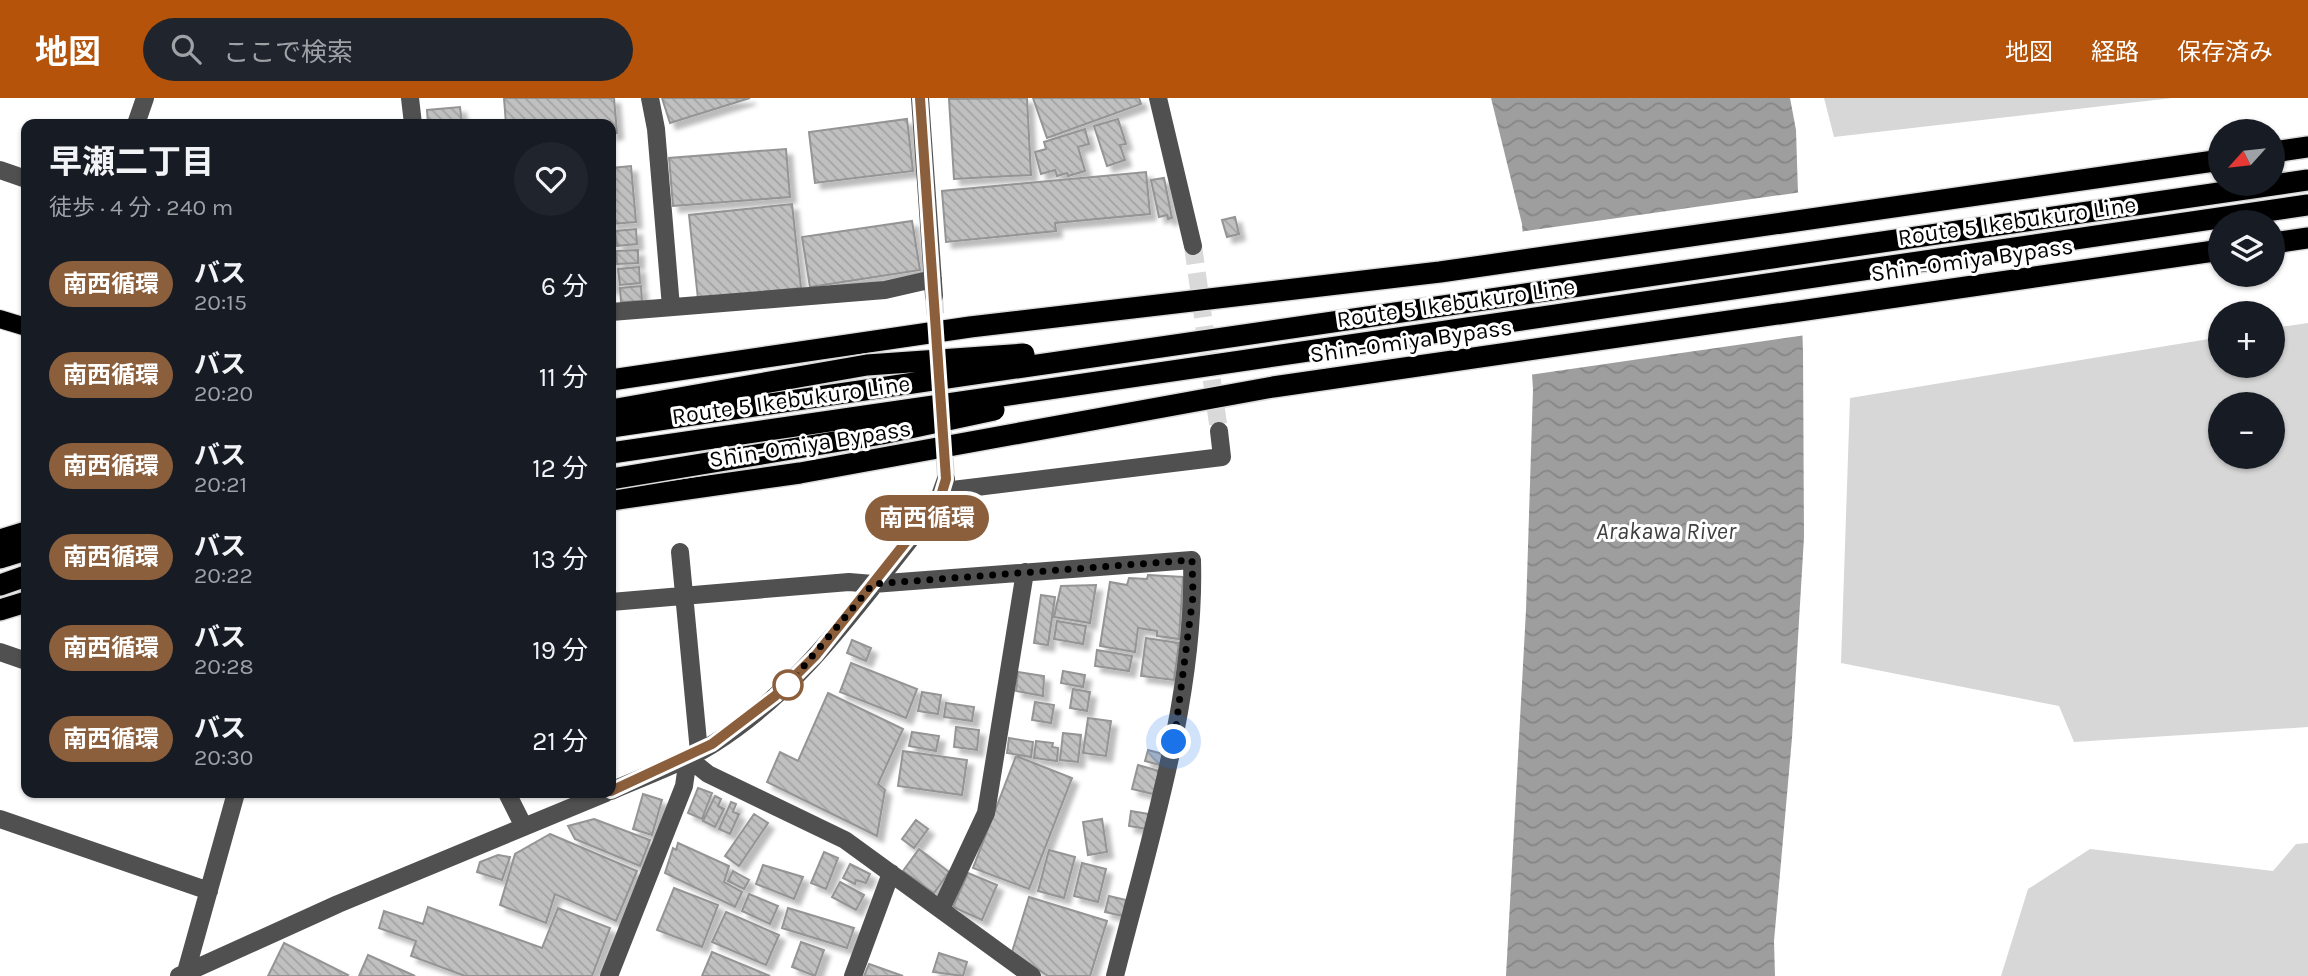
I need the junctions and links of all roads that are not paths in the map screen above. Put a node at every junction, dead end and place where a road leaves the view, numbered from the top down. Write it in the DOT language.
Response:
graph roads {
  1 [pos="145,98"];
  2 [pos="410,98"];
  3 [pos="650,98"];
  4 [pos="920,98"];
  5 [pos="1158,98"];
  6 [pos="138,119"];
  7 [pos="412,119"];
  8 [pos="2308,147"];
  9 [pos="2286,150"];
  10 [pos="2208,162"];
  11 [pos="0,170"];
  12 [pos="21,177"];
  13 [pos="2308,180"];
  14 [pos="2308,205"];
  15 [pos="2308,238"];
  16 [pos="2285,241"];
  17 [pos="1193,247"];
  18 [pos="2208,252"];
  19 [pos="671,307"];
  20 [pos="616,312"];
  21 [pos="0,318"];
  22 [pos="21,325"];
  23 [pos="1189,342"];
  24 [pos="1195,368"];
  25 [pos="616,379"];
  26 [pos="616,409"];
  27 [pos="616,426"];
  28 [pos="1219,431"];
  29 [pos="616,452"];
  30 [pos="616,478"];
  31 [pos="617,498"];
  32 [pos="21,533"];
  33 [pos="0,540"];
  34 [pos="21,552"];
  35 [pos="680,552"];
  36 [pos="0,558"];
  37 [pos="1025,572"];
  38 [pos="21,578"];
  39 [pos="873,584"];
  40 [pos="0,585"];
  41 [pos="684,596"];
  42 [pos="616,602"];
  43 [pos="21,603"];
  44 [pos="0,610"];
  45 [pos="0,652"];
  46 [pos="21,659"];
  47 [pos="693,755"];
  48 [pos="616,789"];
  49 [pos="235,798"];
  50 [pos="510,798"];
  51 [pos="594,798"];
  52 [pos="0,819"];
  53 [pos="524,827"];
  54 [pos="891,873"];
  55 [pos="209,891"];
  56 [pos="941,909"];
  57 [pos="182,974"];
  58 [pos="609,976"];
  59 [pos="853,976"];
  60 [pos="1032,976"];
  61 [pos="1115,976"];
  1 -- 6 [label="street"];
  2 -- 7 [label="street"];
  3 -- 19 [label="street"];
  4 -- 19 [label="street"];
  5 -- 17 [label="street"];
  8 -- 9 [label="highway"];
  10 -- 25 [label="highway"];
  11 -- 12 [label="street"];
  13 -- 23 [label="highway, Route 5 Ikebukuro Line, bridge"];
  14 -- 24 [label="highway, Route 5 Ikebukuro Line, bridge"];
  15 -- 16 [label="highway"];
  18 -- 31 [label="highway, Shin-Omiya Bypass"];
  19 -- 20 [label="street"];
  21 -- 22 [label="main road"];
  23 -- 26 [label="highway, bridge"];
  23 -- 27 [label="highway, Route 5 Ikebukuro Line, bridge"];
  24 -- 29 [label="highway, Route 5 Ikebukuro Line, bridge"];
  24 -- 30 [label="highway, bridge"];
  28 -- 39 [label="street"];
  32 -- 33 [label="highway"];
  34 -- 36 [label="highway"];
  35 -- 41 [label="street"];
  37 -- 39 [label="street"];
  37 -- 56 [label="street"];
  37 -- 61 [label="street"];
  38 -- 40 [label="highway"];
  39 -- 41 [label="street"];
  39 -- 47 [label="street"];
  41 -- 42 [label="street"];
  41 -- 47 [label="street"];
  43 -- 44 [label="highway"];
  45 -- 46 [label="street"];
  47 -- 48 [label="street"];
  47 -- 54 [label="street"];
  47 -- 58 [label="street"];
  49 -- 55 [label="street"];
  50 -- 53 [label="street"];
  51 -- 53 [label="street"];
  52 -- 55 [label="street"];
  53 -- 57 [label="street"];
  54 -- 56 [label="street"];
  54 -- 59 [label="street"];
  55 -- 57 [label="street"];
  56 -- 60 [label="street"];
}
